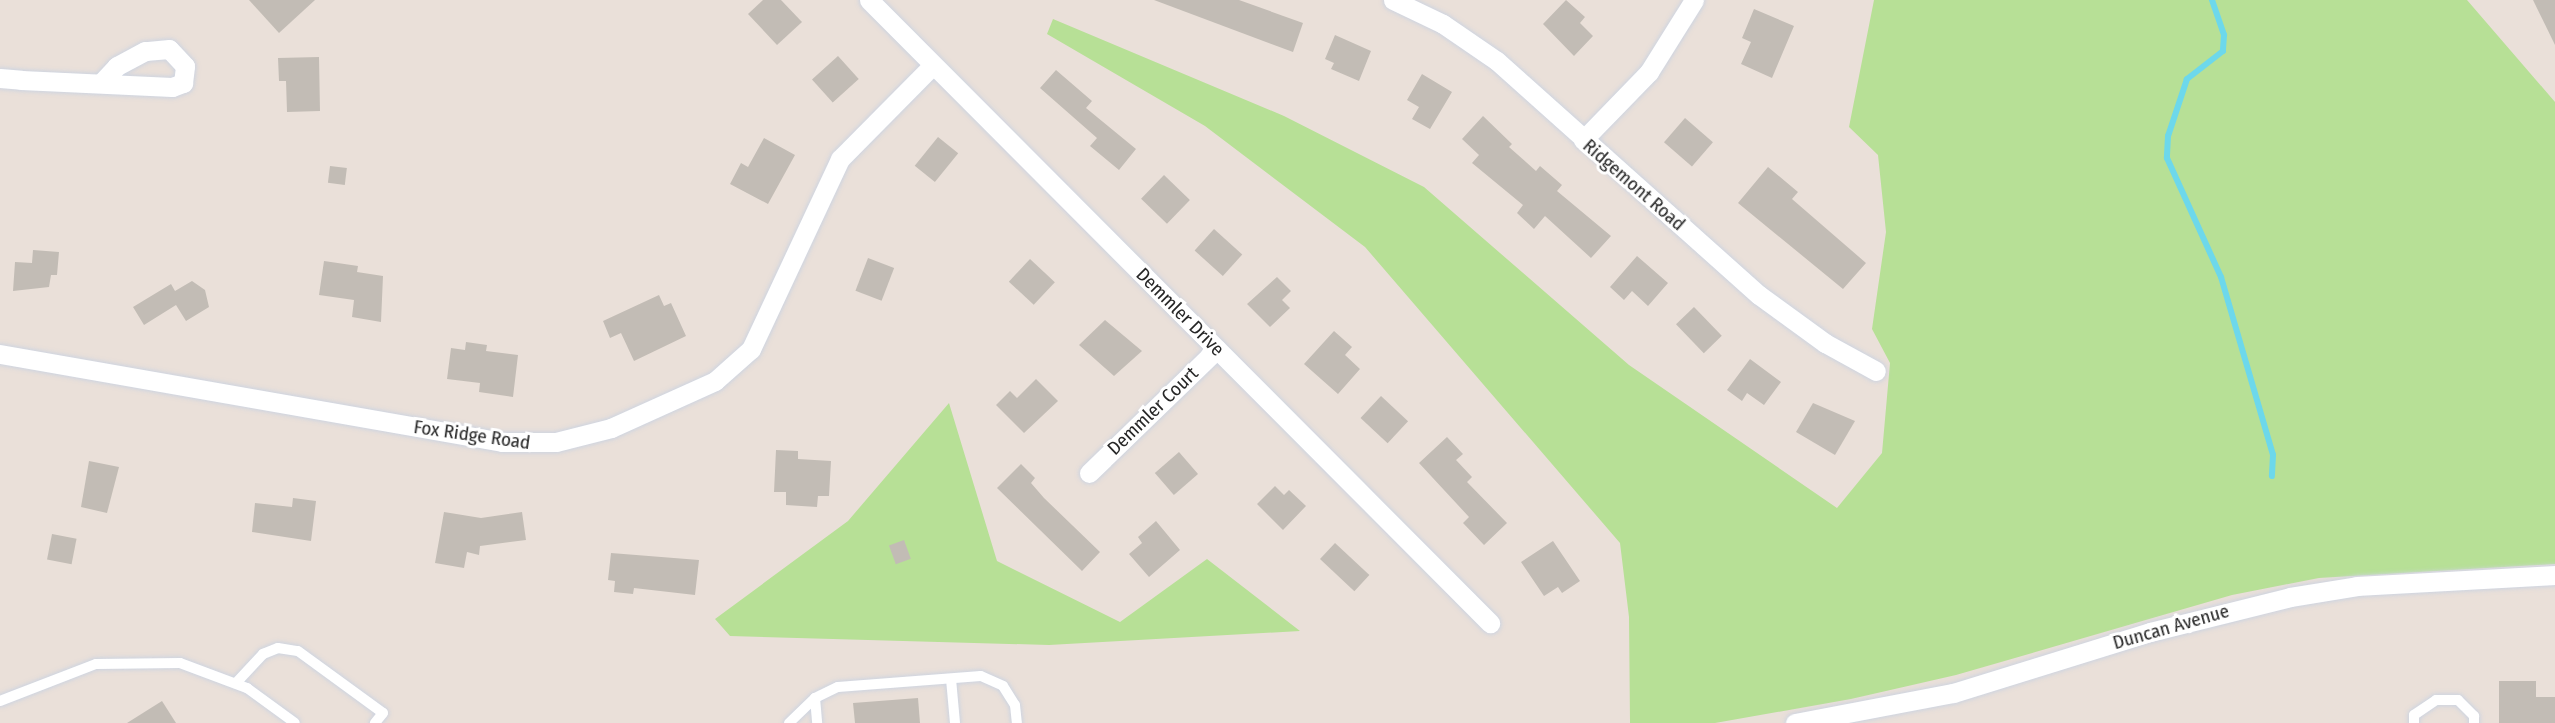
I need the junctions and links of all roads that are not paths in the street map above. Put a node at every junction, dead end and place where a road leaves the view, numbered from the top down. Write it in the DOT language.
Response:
graph roads {
  1 [pos="869,0"];
  2 [pos="1393,0"];
  3 [pos="1694,0"];
  4 [pos="933,65"];
  5 [pos="0,78"];
  6 [pos="101,83"];
  7 [pos="1583,140"];
  8 [pos="1217,349"];
  9 [pos="0,354"];
  10 [pos="1876,370"];
  11 [pos="1089,473"];
  12 [pos="2555,575"];
  13 [pos="1490,623"];
  14 [pos="951,678"];
  15 [pos="236,683"];
  16 [pos="815,698"];
  17 [pos="0,701"];
  18 [pos="295,723"];
  19 [pos="375,723"];
  20 [pos="789,723"];
  21 [pos="817,723"];
  22 [pos="955,723"];
  23 [pos="1017,723"];
  24 [pos="1795,723"];
  25 [pos="2414,723"];
  26 [pos="2474,723"];
  1 -- 4 [label="street, Demmler Drive"];
  2 -- 7 [label="street, Ridgemont Road"];
  3 -- 7 [label="street"];
  4 -- 8 [label="street, Demmler Drive"];
  4 -- 9 [label="street, Fox Ridge Road"];
  5 -- 6 [label="street"];
  7 -- 10 [label="street, Ridgemont Road"];
  8 -- 11 [label="street, Demmler Court"];
  8 -- 13 [label="street, Demmler Drive"];
  12 -- 24 [label="street, Duncan Avenue"];
  14 -- 16 [label="lane"];
  14 -- 22 [label="lane"];
  14 -- 23 [label="lane"];
  15 -- 17 [label="lane"];
  15 -- 18 [label="lane"];
  15 -- 19 [label="lane"];
  16 -- 20 [label="lane"];
  16 -- 21 [label="lane"];
  25 -- 26 [label="lane"];
}
